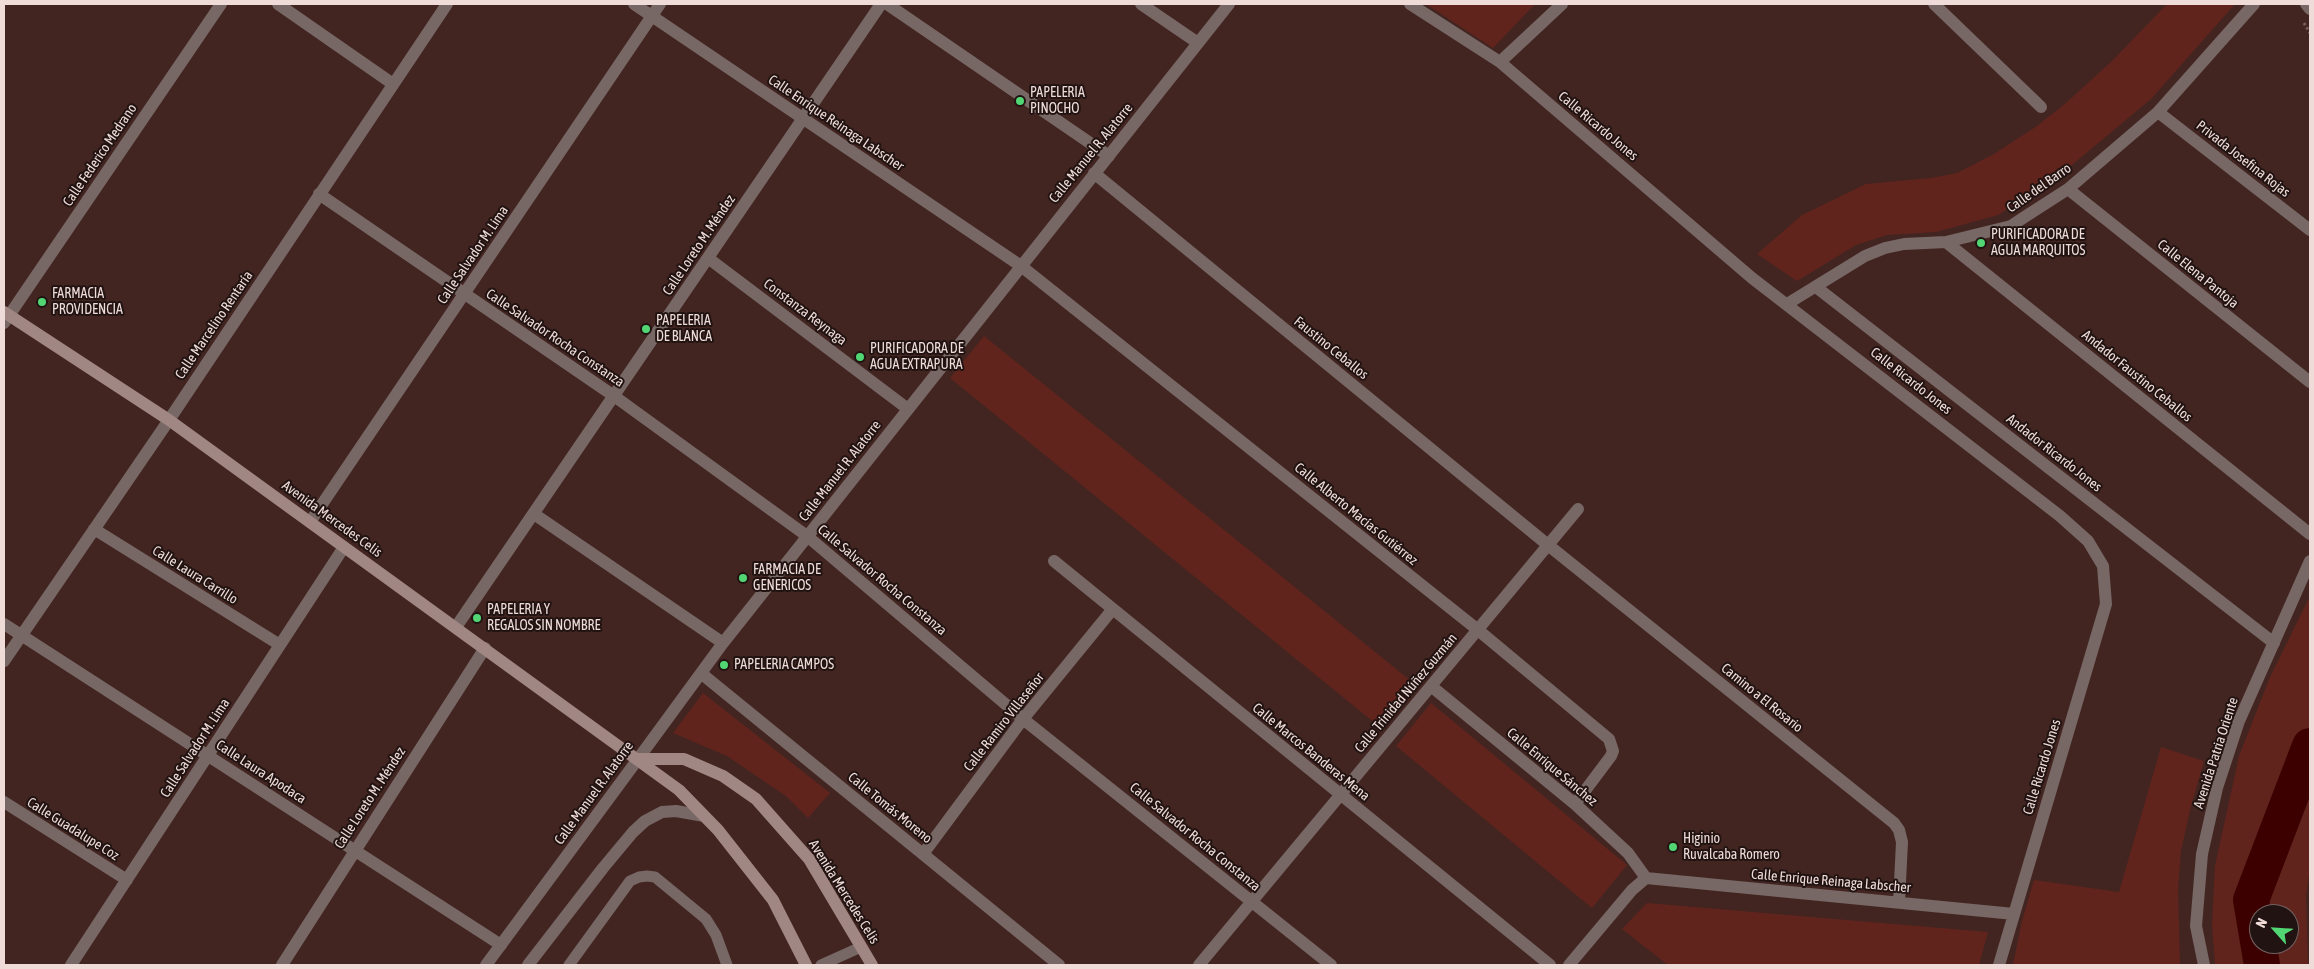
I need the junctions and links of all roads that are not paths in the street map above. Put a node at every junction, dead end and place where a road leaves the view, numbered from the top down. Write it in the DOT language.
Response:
graph roads {
  1 [pos="221,4"];
  2 [pos="278,4"];
  3 [pos="448,4"];
  4 [pos="634,4"];
  5 [pos="660,4"];
  6 [pos="881,4"];
  7 [pos="887,4"];
  8 [pos="1141,4"];
  9 [pos="1229,4"];
  10 [pos="1410,4"];
  11 [pos="1562,4"];
  12 [pos="1934,4"];
  13 [pos="2254,4"];
  14 [pos="2306,4"];
  15 [pos="2310,10"];
  16 [pos="652,16"];
  17 [pos="1198,43"];
  18 [pos="1500,62"];
  19 [pos="393,84"];
  20 [pos="2041,107"];
  21 [pos="2158,112"];
  22 [pos="802,119"];
  23 [pos="1109,156"];
  24 [pos="1094,173"];
  25 [pos="2068,189"];
  26 [pos="319,194"];
  27 [pos="2310,230"];
  28 [pos="1946,242"];
  29 [pos="708,258"];
  30 [pos="1021,266"];
  31 [pos="1816,287"];
  32 [pos="464,294"];
  33 [pos="1787,304"];
  34 [pos="5,317"];
  35 [pos="2310,382"];
  36 [pos="614,396"];
  37 [pos="908,409"];
  38 [pos="169,420"];
  39 [pos="1578,509"];
  40 [pos="534,514"];
  41 [pos="310,522"];
  42 [pos="94,530"];
  43 [pos="2310,534"];
  44 [pos="807,536"];
  45 [pos="1548,545"];
  46 [pos="344,547"];
  47 [pos="1054,561"];
  48 [pos="2310,561"];
  49 [pos="1112,610"];
  50 [pos="4,624"];
  51 [pos="456,627"];
  52 [pos="1478,630"];
  53 [pos="21,635"];
  54 [pos="723,643"];
  55 [pos="2274,643"];
  56 [pos="280,646"];
  57 [pos="485,648"];
  58 [pos="4,661"];
  59 [pos="702,674"];
  60 [pos="1431,686"];
  61 [pos="1023,719"];
  62 [pos="208,756"];
  63 [pos="638,759"];
  64 [pos="1340,795"];
  65 [pos="4,802"];
  66 [pos="1575,804"];
  67 [pos="704,816"];
  68 [pos="354,850"];
  69 [pos="923,854"];
  70 [pos="1646,878"];
  71 [pos="126,880"];
  72 [pos="1252,902"];
  73 [pos="1899,902"];
  74 [pos="2014,914"];
  75 [pos="501,945"];
  76 [pos="861,947"];
  77 [pos="71,965"];
  78 [pos="282,965"];
  79 [pos="486,965"];
  80 [pos="528,965"];
  81 [pos="569,965"];
  82 [pos="727,965"];
  83 [pos="806,965"];
  84 [pos="821,965"];
  85 [pos="872,965"];
  86 [pos="1059,965"];
  87 [pos="1199,965"];
  88 [pos="1331,965"];
  89 [pos="1550,965"];
  90 [pos="1569,965"];
  91 [pos="1999,965"];
  92 [pos="2204,965"];
  1 -- 34 [label="street, Calle Federico Medrano"];
  2 -- 19 [label="street"];
  3 -- 19 [label="street, Calle Marcelino Rentaría"];
  4 -- 16 [label="street, Calle Enrique Reinaga Labscher"];
  5 -- 16 [label="street, Calle Salvador M. Lima"];
  6 -- 22 [label="street, Calle Loreto M. Méndez"];
  7 -- 23 [label="street"];
  8 -- 17 [label="street"];
  9 -- 17 [label="street, Calle Manuel R. Alatorre"];
  10 -- 18 [label="street, Calle Ricardo Jones"];
  11 -- 18 [label="street"];
  12 -- 20 [label="street"];
  13 -- 21 [label="street, Calle del Barro"];
  14 -- 15 [label="street"];
  16 -- 22 [label="street, Calle Enrique Reinaga Labscher"];
  16 -- 32 [label="street, Calle Salvador M. Lima"];
  17 -- 23 [label="street, Calle Manuel R. Alatorre"];
  18 -- 33 [label="street, Calle Ricardo Jones"];
  19 -- 26 [label="street, Calle Marcelino Rentaría"];
  21 -- 25 [label="street, Calle del Barro"];
  21 -- 27 [label="street, Privada Josefina Rojas"];
  22 -- 29 [label="street, Calle Loreto M. Méndez"];
  22 -- 30 [label="street, Calle Enrique Reinaga Labscher"];
  23 -- 24 [label="street, Calle Manuel R. Alatorre"];
  24 -- 30 [label="street, Calle Manuel R. Alatorre"];
  24 -- 45 [label="street, Faustino Ceballos"];
  25 -- 28 [label="street, Calle del Barro"];
  25 -- 35 [label="street, Calle Elena Pantoja"];
  26 -- 32 [label="street, Calle Salvador Rocha Constanza"];
  26 -- 38 [label="street, Calle Marcelino Rentaría"];
  28 -- 31 [label="street, Calle del Barro"];
  28 -- 43 [label="street, Andador Faustino Ceballos"];
  29 -- 36 [label="street, Calle Loreto M. Méndez"];
  29 -- 37 [label="street, Constanza Reynaga"];
  30 -- 37 [label="street, Calle Manuel R. Alatorre"];
  30 -- 52 [label="street, Calle Alberto Macías Gutiérrez"];
  31 -- 33 [label="street, Calle del Barro"];
  31 -- 55 [label="street, Andador Ricardo Jones"];
  32 -- 36 [label="street, Calle Salvador Rocha Constanza"];
  32 -- 41 [label="street, Calle Salvador M. Lima"];
  33 -- 74 [label="street, Calle Ricardo Jones"];
  34 -- 38 [label="main road, Avenida Mercedes Celis"];
  36 -- 40 [label="street, Calle Loreto M. Méndez"];
  36 -- 44 [label="street, Calle Salvador Rocha Constanza"];
  37 -- 44 [label="street, Calle Manuel R. Alatorre"];
  38 -- 41 [label="main road, Avenida Mercedes Celis"];
  38 -- 42 [label="street, Calle Marcelino Rentaría"];
  39 -- 45 [label="street, Calle Trinidad Núñez Guzmán"];
  40 -- 51 [label="street, Calle Loreto M. Méndez"];
  40 -- 54 [label="street"];
  41 -- 46 [label="main road, Avenida Mercedes Celis"];
  42 -- 53 [label="street, Calle Marcelino Rentaría"];
  42 -- 56 [label="street, Calle Laura Carrillo"];
  44 -- 54 [label="street, Calle Manuel R. Alatorre"];
  44 -- 61 [label="street, Calle Salvador Rocha Constanza"];
  45 -- 52 [label="street, Calle Trinidad Núñez Guzmán"];
  45 -- 73 [label="street, Camino a El Rosario"];
  46 -- 51 [label="main road, Avenida Mercedes Celis"];
  46 -- 56 [label="street, Calle Salvador M. Lima"];
  47 -- 49 [label="street, Calle Marcos Banderas Mena"];
  48 -- 55 [label="street, Avenida Patria Oriente"];
  49 -- 61 [label="street, Calle Ramiro Villaseñor"];
  49 -- 64 [label="street, Calle Marcos Banderas Mena"];
  50 -- 53 [label="street, Calle Laura Apodaca"];
  51 -- 57 [label="main road, Avenida Mercedes Celis"];
  52 -- 60 [label="street, Calle Trinidad Núñez Guzmán"];
  52 -- 66 [label="street, Calle Alberto Macías Gutiérrez"];
  53 -- 58 [label="street, Calle Marcelino Rentaría"];
  53 -- 62 [label="street, Calle Laura Apodaca"];
  54 -- 59 [label="street, Calle Manuel R. Alatorre"];
  55 -- 92 [label="street, Avenida Patria Oriente"];
  56 -- 62 [label="street, Calle Salvador M. Lima"];
  57 -- 63 [label="main road, Avenida Mercedes Celis"];
  57 -- 68 [label="street, Calle Loreto M. Méndez"];
  59 -- 63 [label="street, Calle Manuel R. Alatorre"];
  59 -- 69 [label="street, Calle Tomás Moreno"];
  60 -- 64 [label="street, Calle Trinidad Núñez Guzmán"];
  60 -- 66 [label="street, Calle Enrique Sánchez"];
  61 -- 69 [label="street, Calle Ramiro Villaseñor"];
  61 -- 72 [label="street, Calle Salvador Rocha Constanza"];
  62 -- 68 [label="street, Calle Laura Apodaca"];
  62 -- 71 [label="street, Calle Salvador M. Lima"];
  63 -- 67 [label="main road, Avenida Mercedes Celis"];
  63 -- 75 [label="street, Calle Manuel R. Alatorre"];
  63 -- 76 [label="main road, Avenida Mercedes Celis"];
  64 -- 72 [label="street, Calle Trinidad Núñez Guzmán"];
  64 -- 89 [label="street, Calle Marcos Banderas Mena"];
  65 -- 71 [label="street, Calle Guadalupe Coz"];
  66 -- 70 [label="street, Calle Enrique Sánchez"];
  67 -- 80 [label="street"];
  67 -- 83 [label="main road, Avenida Mercedes Celis"];
  68 -- 75 [label="street, Calle Laura Apodaca"];
  68 -- 78 [label="street, Calle Loreto M. Méndez"];
  69 -- 86 [label="street, Calle Tomás Moreno"];
  70 -- 73 [label="street, Calle Enrique Reinaga Labscher"];
  70 -- 90 [label="street"];
  71 -- 77 [label="street, Calle Salvador M. Lima"];
  72 -- 87 [label="street, Calle Trinidad Núñez Guzmán"];
  72 -- 88 [label="street, Calle Salvador Rocha Constanza"];
  73 -- 74 [label="street, Calle Enrique Reinaga Labscher"];
  74 -- 91 [label="street, Calle Ricardo Jones"];
  75 -- 79 [label="street, Calle Manuel R. Alatorre"];
  76 -- 84 [label="lane"];
  76 -- 85 [label="main road, Avenida Mercedes Celis"];
  81 -- 82 [label="lane"];
}
